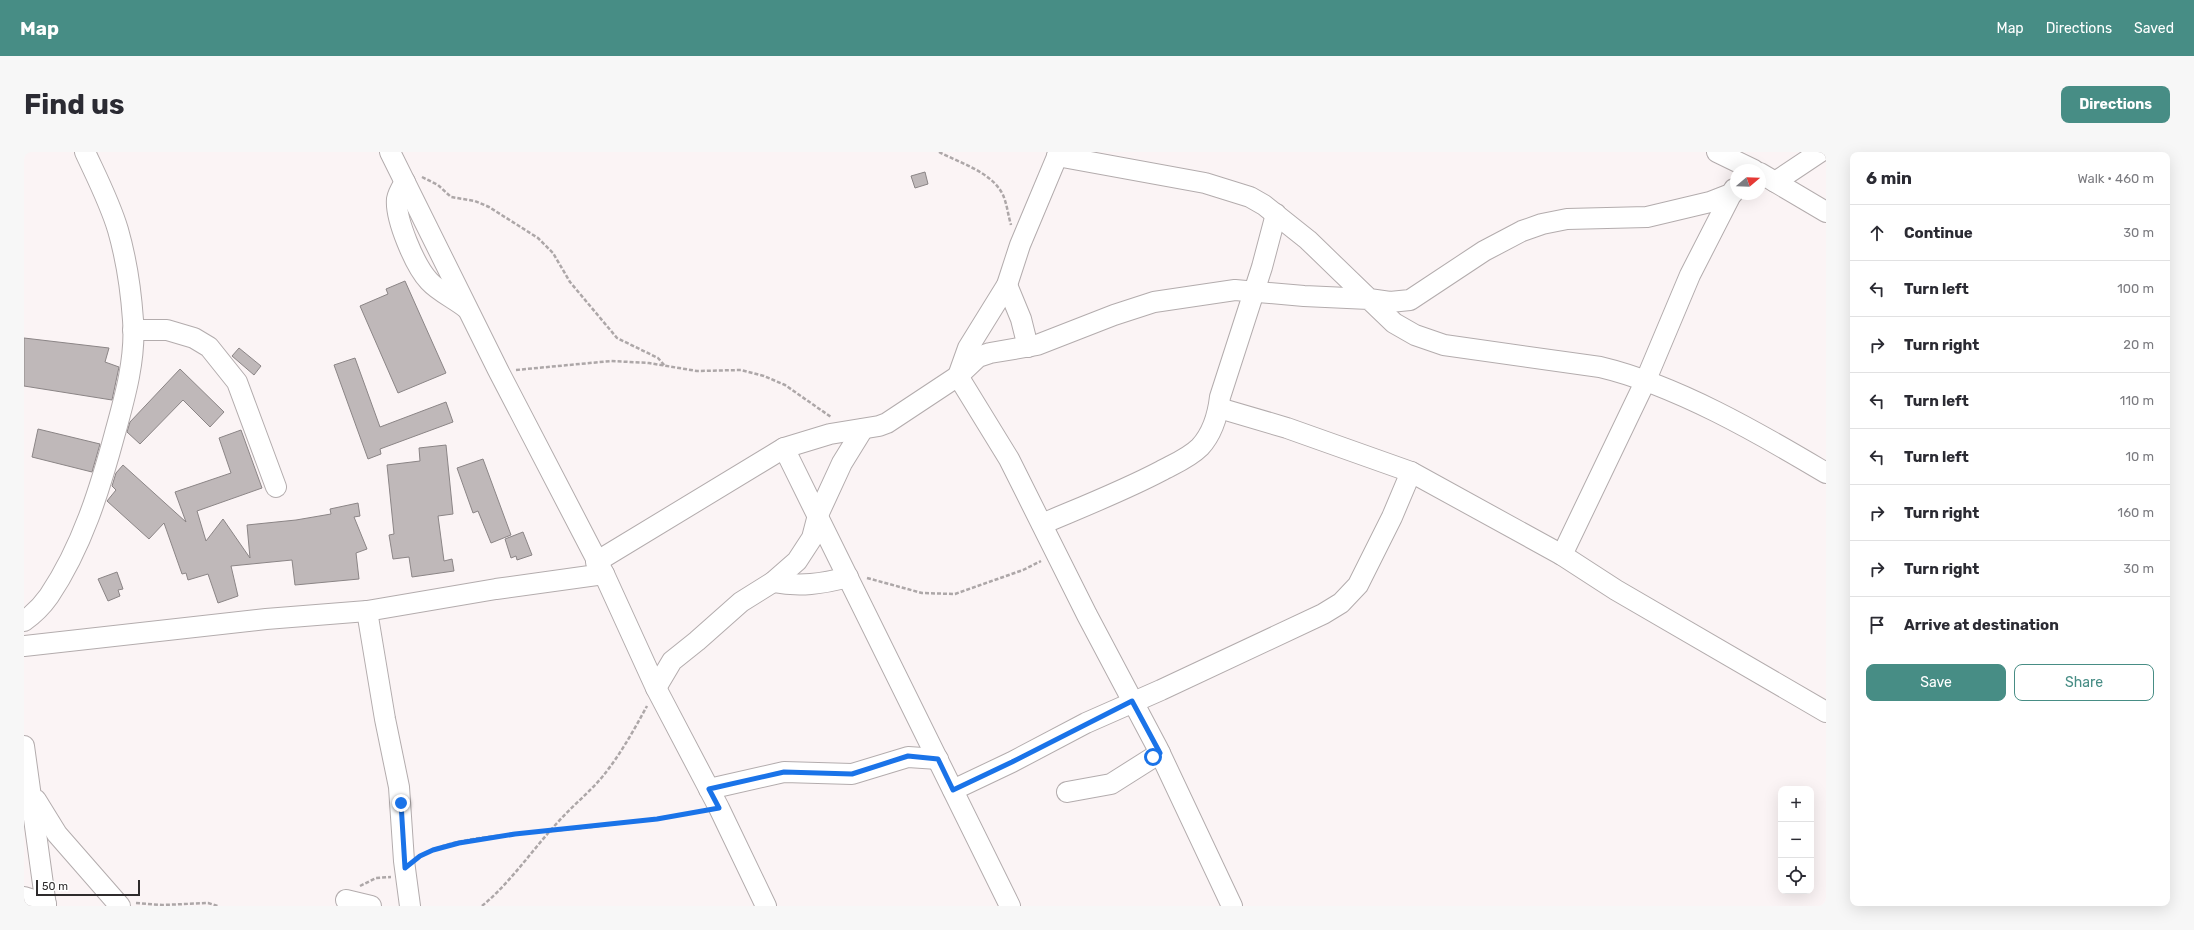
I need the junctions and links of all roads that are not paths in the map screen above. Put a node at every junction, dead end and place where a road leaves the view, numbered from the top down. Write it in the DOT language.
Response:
graph roads {
  1 [pos="85,152"];
  2 [pos="390,152"];
  3 [pos="1717,152"];
  4 [pos="1820,152"];
  5 [pos="1058,154"];
  6 [pos="1744,164"];
  7 [pos="1766,166"];
  8 [pos="1766,176"];
  9 [pos="1730,191"];
  10 [pos="1730,197"];
  11 [pos="1826,212"];
  12 [pos="1276,214"];
  13 [pos="1007,285"];
  14 [pos="1254,292"];
  15 [pos="1369,299"];
  16 [pos="133,330"];
  17 [pos="1028,347"];
  18 [pos="958,376"];
  19 [pos="1645,382"];
  20 [pos="1219,408"];
  21 [pos="856,430"];
  22 [pos="784,448"];
  23 [pos="1411,472"];
  24 [pos="1826,473"];
  25 [pos="276,487"];
  26 [pos="818,516"];
  27 [pos="1042,524"];
  28 [pos="1562,555"];
  29 [pos="600,568"];
  30 [pos="848,577"];
  31 [pos="773,582"];
  32 [pos="367,611"];
  33 [pos="24,621"];
  34 [pos="24,646"];
  35 [pos="656,688"];
  36 [pos="1132,701"];
  37 [pos="1826,712"];
  38 [pos="24,746"];
  39 [pos="1160,753"];
  40 [pos="938,759"];
  41 [pos="709,789"];
  42 [pos="953,790"];
  43 [pos="32,792"];
  44 [pos="1067,792"];
  45 [pos="24,897"];
  46 [pos="346,900"];
  47 [pos="1224,901"];
  48 [pos="118,904"];
  49 [pos="46,905"];
  50 [pos="372,906"];
  51 [pos="410,906"];
  52 [pos="766,906"];
  53 [pos="1010,906"];
  1 -- 16 [label="street"];
  2 -- 29 [label="street"];
  3 -- 6 [label="street"];
  4 -- 7 [label="street"];
  5 -- 12 [label="street"];
  5 -- 13 [label="street"];
  8 -- 11 [label="street"];
  9 -- 15 [label="street"];
  10 -- 19 [label="street"];
  12 -- 14 [label="street"];
  12 -- 15 [label="street"];
  13 -- 17 [label="street"];
  13 -- 18 [label="street"];
  14 -- 15 [label="street"];
  14 -- 17 [label="street"];
  14 -- 20 [label="street"];
  15 -- 19 [label="street"];
  16 -- 25 [label="street"];
  16 -- 33 [label="street"];
  17 -- 18 [label="street"];
  18 -- 21 [label="street"];
  18 -- 27 [label="street"];
  19 -- 24 [label="street"];
  19 -- 28 [label="street"];
  20 -- 23 [label="street"];
  20 -- 27 [label="street"];
  21 -- 22 [label="street"];
  21 -- 26 [label="street"];
  22 -- 26 [label="street"];
  22 -- 29 [label="street"];
  23 -- 28 [label="street"];
  23 -- 36 [label="street"];
  26 -- 30 [label="street"];
  26 -- 31 [label="street"];
  27 -- 36 [label="street"];
  28 -- 37 [label="street"];
  29 -- 32 [label="street"];
  29 -- 35 [label="street"];
  30 -- 31 [label="street"];
  30 -- 40 [label="street"];
  31 -- 35 [label="street"];
  32 -- 34 [label="street"];
  32 -- 51 [label="street"];
  35 -- 41 [label="street"];
  36 -- 39 [label="street"];
  36 -- 42 [label="street"];
  38 -- 43 [label="street"];
  39 -- 44 [label="street"];
  39 -- 47 [label="street"];
  40 -- 41 [label="street"];
  40 -- 42 [label="street"];
  41 -- 52 [label="street"];
  42 -- 53 [label="street"];
  43 -- 48 [label="street"];
  43 -- 49 [label="street"];
  45 -- 49 [label="street"];
  46 -- 50 [label="street"];
}
